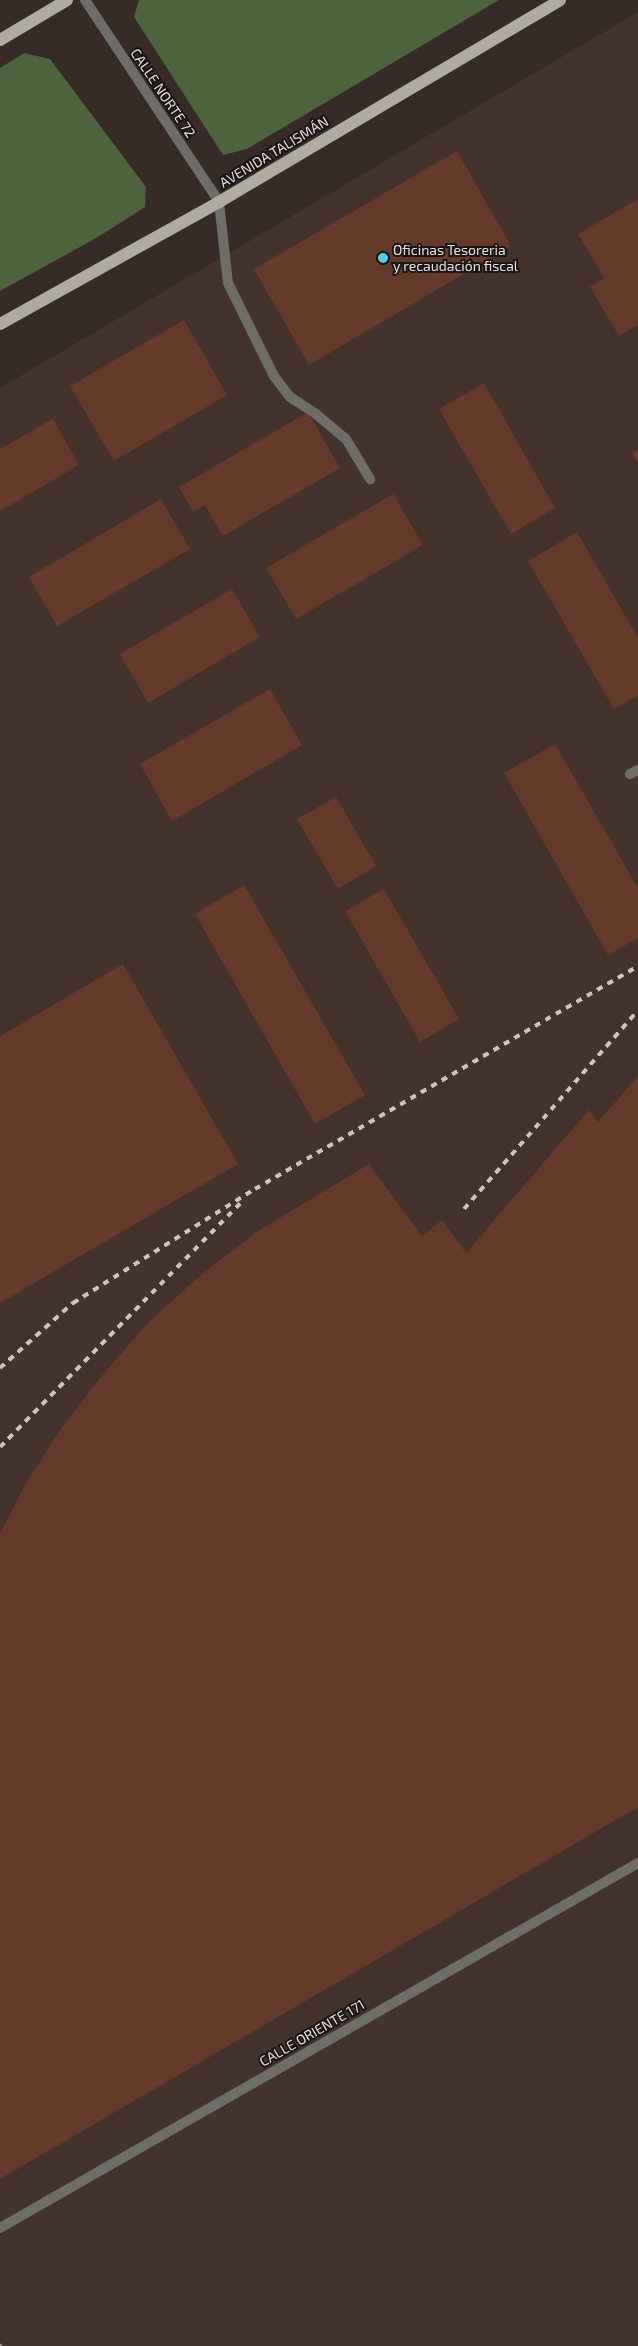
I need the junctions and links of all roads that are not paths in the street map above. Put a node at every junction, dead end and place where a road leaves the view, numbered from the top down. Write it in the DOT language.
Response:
graph roads {
  1 [pos="67,0"];
  2 [pos="85,0"];
  3 [pos="560,0"];
  4 [pos="0,40"];
  5 [pos="219,202"];
  6 [pos="0,324"];
  7 [pos="370,479"];
  8 [pos="638,1862"];
  9 [pos="0,2228"];
  1 -- 4 [label="main road"];
  2 -- 5 [label="street, CALLE NORTE 72"];
  3 -- 5 [label="main road, AVENIDA TALISMÁN"];
  5 -- 6 [label="main road, AVENIDA TALISMÁN"];
  5 -- 7 [label="street"];
  8 -- 9 [label="street, CALLE ORIENTE 171"];
}
